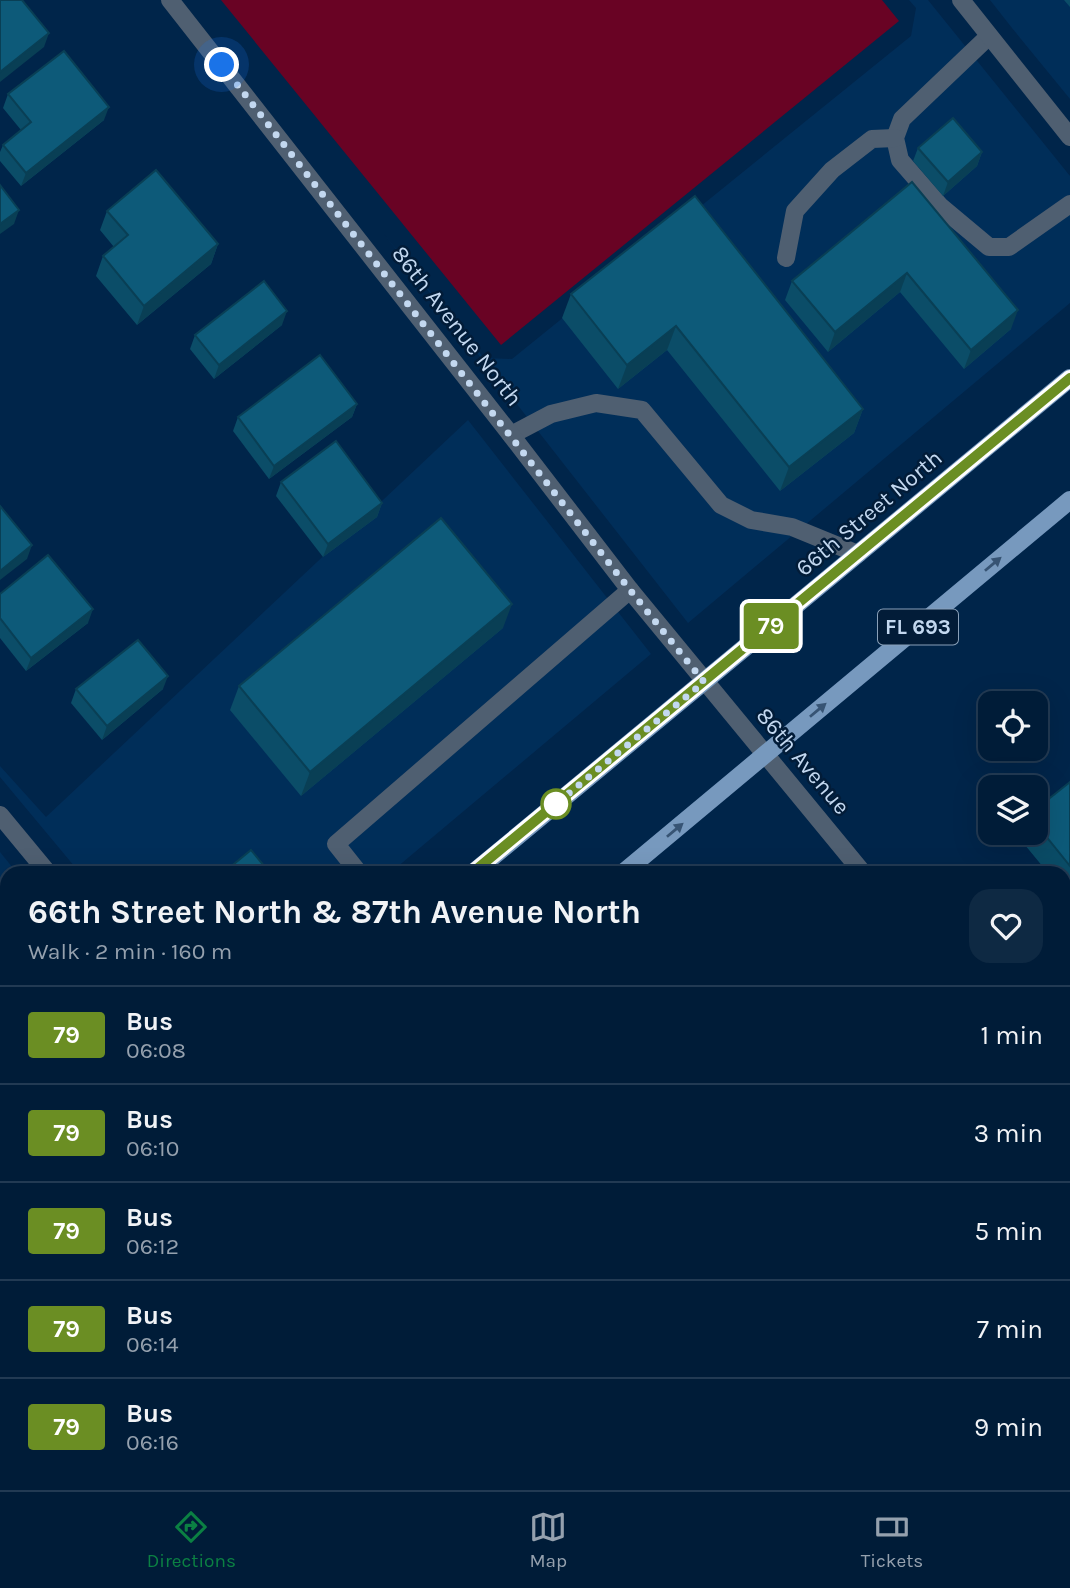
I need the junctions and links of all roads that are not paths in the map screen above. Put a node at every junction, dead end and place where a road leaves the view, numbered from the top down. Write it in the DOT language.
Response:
graph roads {
  1 [pos="170,0"];
  2 [pos="961,0"];
  3 [pos="989,36"];
  4 [pos="1070,137"];
  5 [pos="895,138"];
  6 [pos="1070,204"];
  7 [pos="786,258"];
  8 [pos="1070,378"];
  9 [pos="511,435"];
  10 [pos="1070,500"];
  11 [pos="858,554"];
  12 [pos="630,590"];
  13 [pos="704,682"];
  14 [pos="766,754"];
  15 [pos="0,815"];
  16 [pos="42,866"];
  17 [pos="353,866"];
  18 [pos="481,866"];
  19 [pos="631,866"];
  20 [pos="857,866"];
  1 -- 9 [label="street, 86th Avenue North"];
  2 -- 3 [label="street"];
  3 -- 4 [label="street"];
  3 -- 5 [label="street"];
  5 -- 6 [label="street"];
  5 -- 7 [label="street"];
  8 -- 11 [label="main road, 66th Street North"];
  9 -- 11 [label="street"];
  9 -- 12 [label="street, 86th Avenue North"];
  14 -- 10 [label="main road, FL 693, one-way"];
  11 -- 13 [label="main road, 66th Street North"];
  12 -- 13 [label="street, 86th Avenue North"];
  12 -- 17 [label="street"];
  13 -- 14 [label="street, 86th Avenue"];
  13 -- 18 [label="main road, 66th Street North"];
  19 -- 14 [label="main road, FL 693, one-way"];
  14 -- 20 [label="street, 86th Avenue"];
  15 -- 16 [label="street"];
}
